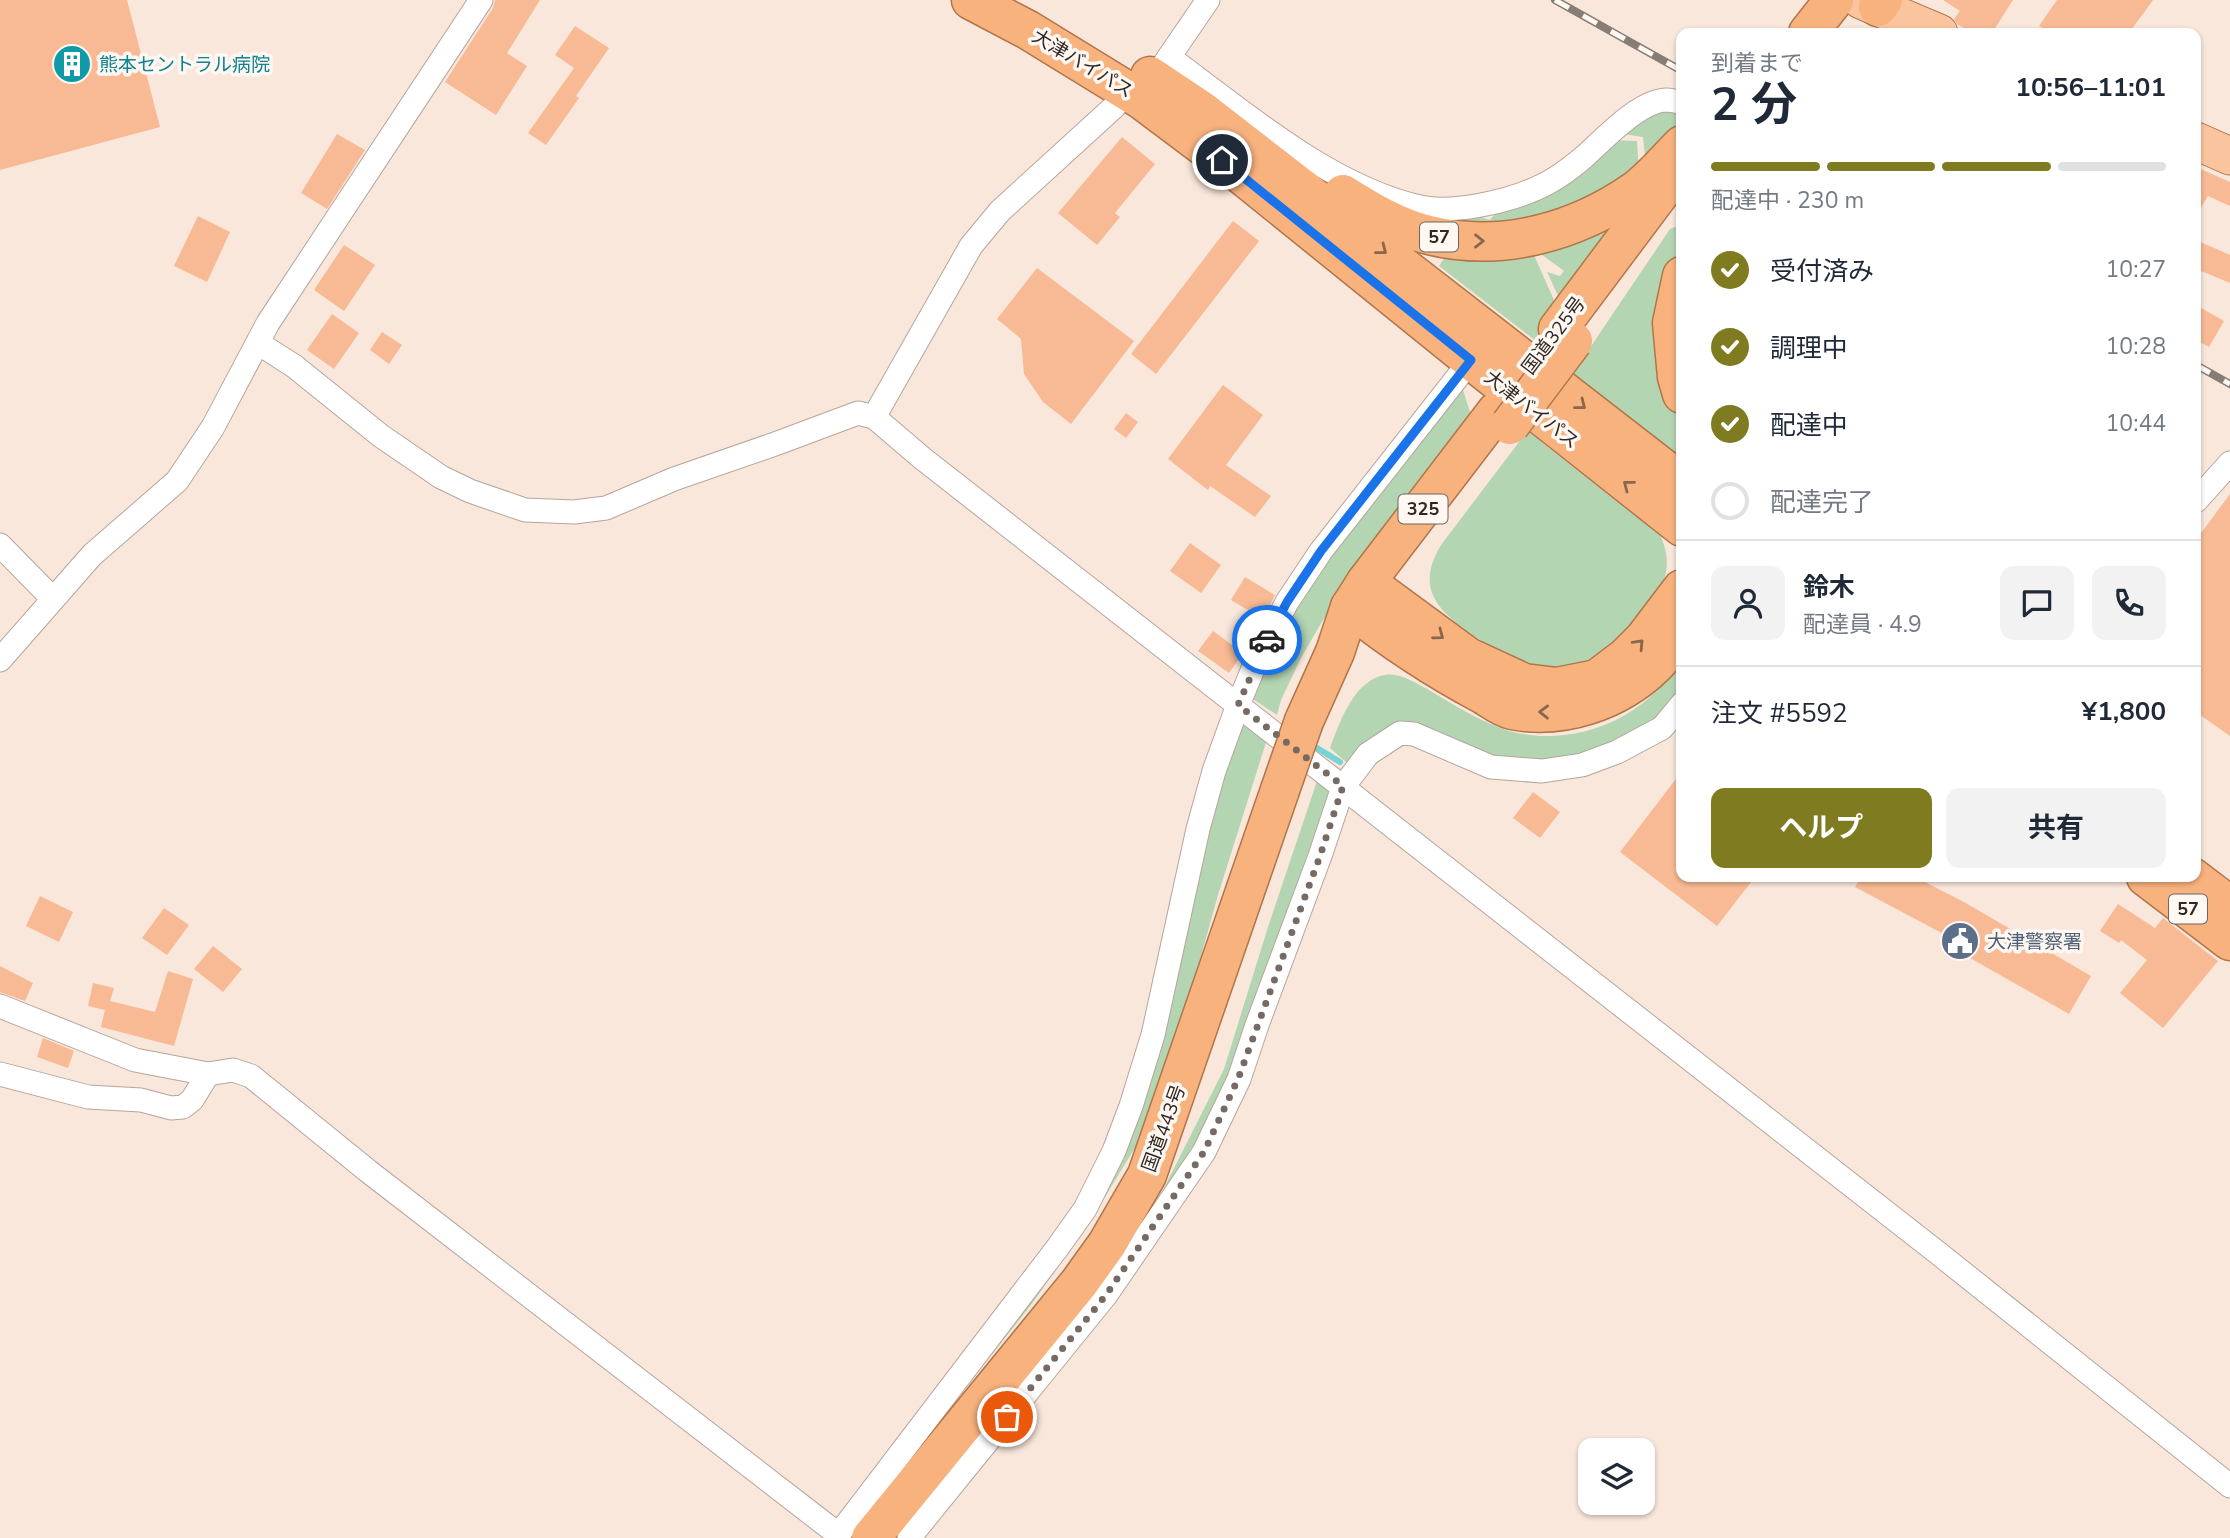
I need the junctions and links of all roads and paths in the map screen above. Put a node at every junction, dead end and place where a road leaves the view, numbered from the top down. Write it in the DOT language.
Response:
graph roads {
  1 [pos="481,0"];
  2 [pos="971,0"];
  3 [pos="1026,0"];
  4 [pos="1208,0"];
  5 [pos="1803,0"];
  6 [pos="1834,0"];
  7 [pos="1874,3"];
  8 [pos="1783,28"];
  9 [pos="1812,28"];
  10 [pos="1928,28"];
  11 [pos="1148,82"];
  12 [pos="1676,101"];
  13 [pos="1201,110"];
  14 [pos="2201,143"];
  15 [pos="1676,151"];
  16 [pos="2230,156"];
  17 [pos="1676,173"];
  18 [pos="1676,199"];
  19 [pos="1676,304"];
  20 [pos="1565,335"];
  21 [pos="258,343"];
  22 [pos="1471,360"];
  23 [pos="1676,366"];
  24 [pos="874,417"];
  25 [pos="2230,463"];
  26 [pos="1676,478"];
  27 [pos="2201,495"];
  28 [pos="1676,522"];
  29 [pos="0,545"];
  30 [pos="1676,597"];
  31 [pos="53,599"];
  32 [pos="1367,601"];
  33 [pos="1676,639"];
  34 [pos="0,660"];
  35 [pos="1238,705"];
  36 [pos="1676,711"];
  37 [pos="1343,786"];
  38 [pos="2153,882"];
  39 [pos="2199,882"];
  40 [pos="2230,906"];
  41 [pos="2230,941"];
  42 [pos="0,1006"];
  43 [pos="0,1074"];
  44 [pos="208,1074"];
  45 [pos="2227,1480"];
  46 [pos="849,1537"];
  47 [pos="909,1538"];
  1 -- 21 [label="street"];
  2 -- 11 [label="highway, 大津バイパス / 57"];
  3 -- 11 [label="highway, 大津バイパス / 57"];
  4 -- 11 [label="street"];
  5 -- 8 [label="highway"];
  6 -- 9 [label="highway"];
  7 -- 10 [label="main road"];
  11 -- 12 [label="street"];
  11 -- 13 [label="highway, 大津バイパス / 57"];
  11 -- 22 [label="highway, 大津バイパス / 57"];
  11 -- 24 [label="street"];
  13 -- 15 [label="highway, 57, one-way"];
  13 -- 26 [label="highway, 大津バイパス / 57, one-way"];
  14 -- 16 [label="main road"];
  17 -- 20 [label="highway, 国道325号 / 325"];
  18 -- 20 [label="highway, 国道325号 / 325"];
  19 -- 23 [label="highway"];
  20 -- 32 [label="highway, 国道325号 / 325"];
  21 -- 24 [label="street"];
  21 -- 31 [label="street"];
  28 -- 22 [label="highway, 大津バイパス / 57, one-way"];
  22 -- 35 [label="street"];
  24 -- 35 [label="street"];
  25 -- 27 [label="street"];
  29 -- 31 [label="street"];
  32 -- 30 [label="highway, one-way"];
  31 -- 34 [label="street"];
  33 -- 32 [label="highway, one-way"];
  32 -- 46 [label="highway, 国道443号, bridge"];
  35 -- 37 [label="street"];
  35 -- 46 [label="street"];
  36 -- 37 [label="street"];
  37 -- 45 [label="street"];
  37 -- 47 [label="street"];
  38 -- 41 [label="highway, 57"];
  39 -- 40 [label="highway, 57"];
  42 -- 44 [label="street"];
  43 -- 44 [label="street"];
  44 -- 46 [label="street"];
}
